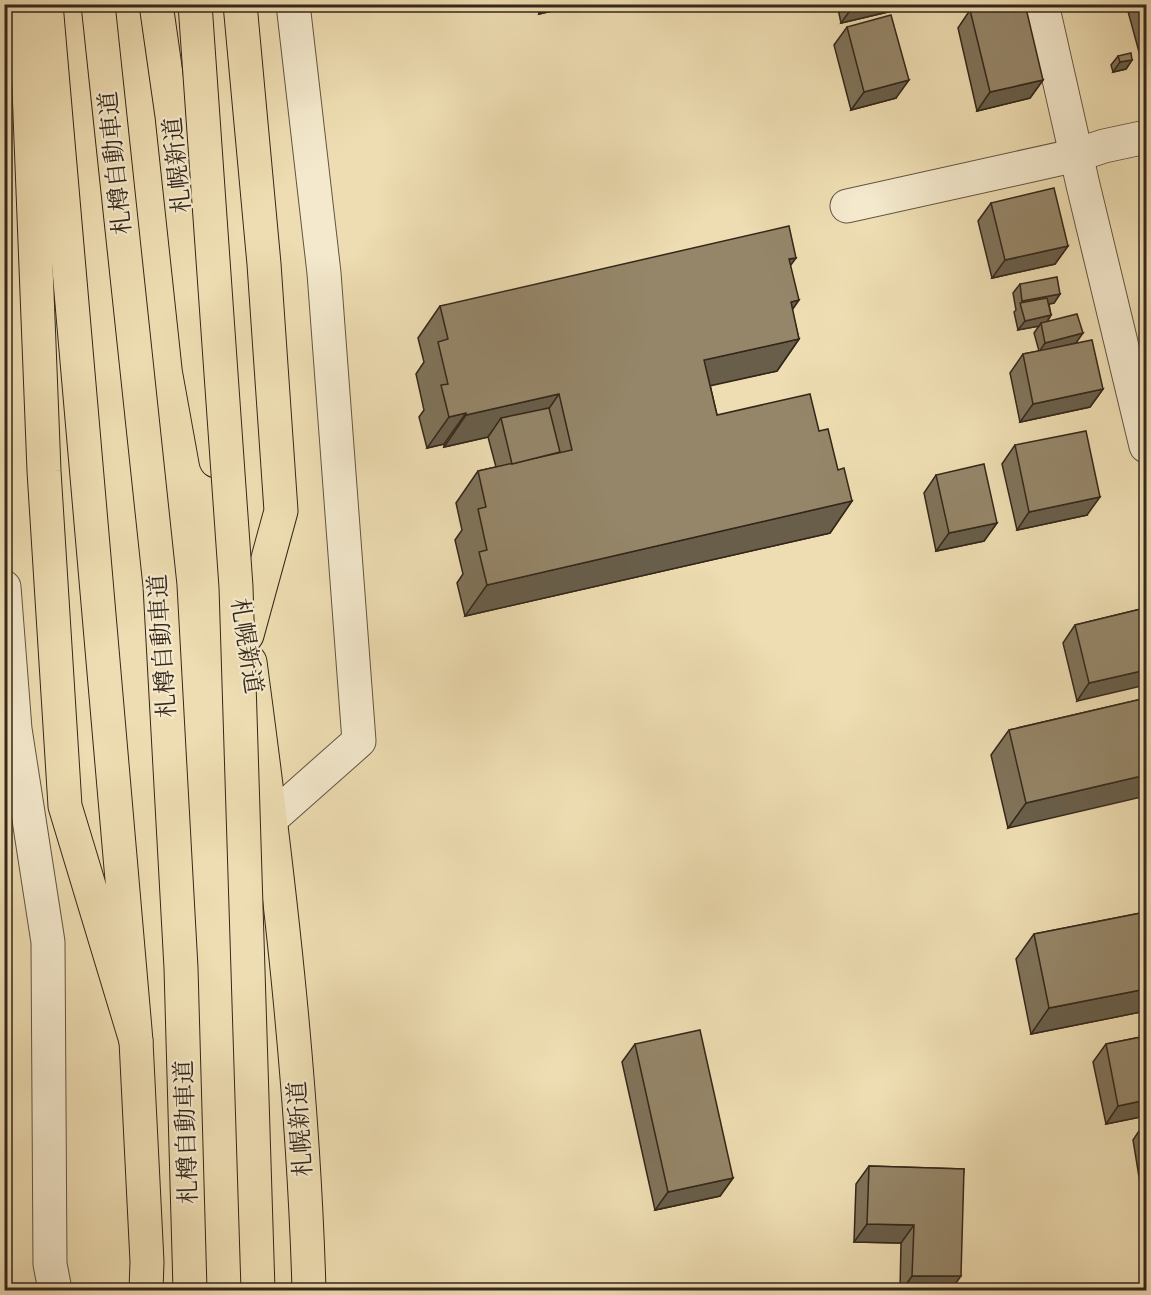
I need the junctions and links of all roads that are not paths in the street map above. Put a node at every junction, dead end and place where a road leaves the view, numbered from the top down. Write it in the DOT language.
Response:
graph roads {
  1 [pos="22,4"];
  2 [pos="46,4"];
  3 [pos="98,4"];
  4 [pos="156,4"];
  5 [pos="195,4"];
  6 [pos="240,4"];
  7 [pos="293,4"];
  8 [pos="1042,4"];
  9 [pos="1146,136"];
  10 [pos="1077,155"];
  11 [pos="847,206"];
  12 [pos="1146,446"];
  13 [pos="4,587"];
  14 [pos="247,635"];
  15 [pos="271,819"];
  16 [pos="136,1041"];
  17 [pos="55,1290"];
  18 [pos="146,1290"];
  19 [pos="190,1290"];
  20 [pos="258,1290"];
  21 [pos="309,1290"];
  1 -- 16 [label="highway"];
  2 -- 16 [label="highway"];
  3 -- 19 [label="highway, 札樽自動車道"];
  4 -- 14 [label="highway, 札幌新道"];
  5 -- 20 [label="highway, bridge"];
  6 -- 14 [label="highway"];
  7 -- 15 [label="street"];
  8 -- 10 [label="street"];
  9 -- 10 [label="street"];
  10 -- 11 [label="street"];
  10 -- 12 [label="street"];
  13 -- 17 [label="street"];
  14 -- 15 [label="highway, 札幌新道"];
  15 -- 21 [label="highway, 札幌新道"];
  16 -- 18 [label="highway"];
}
